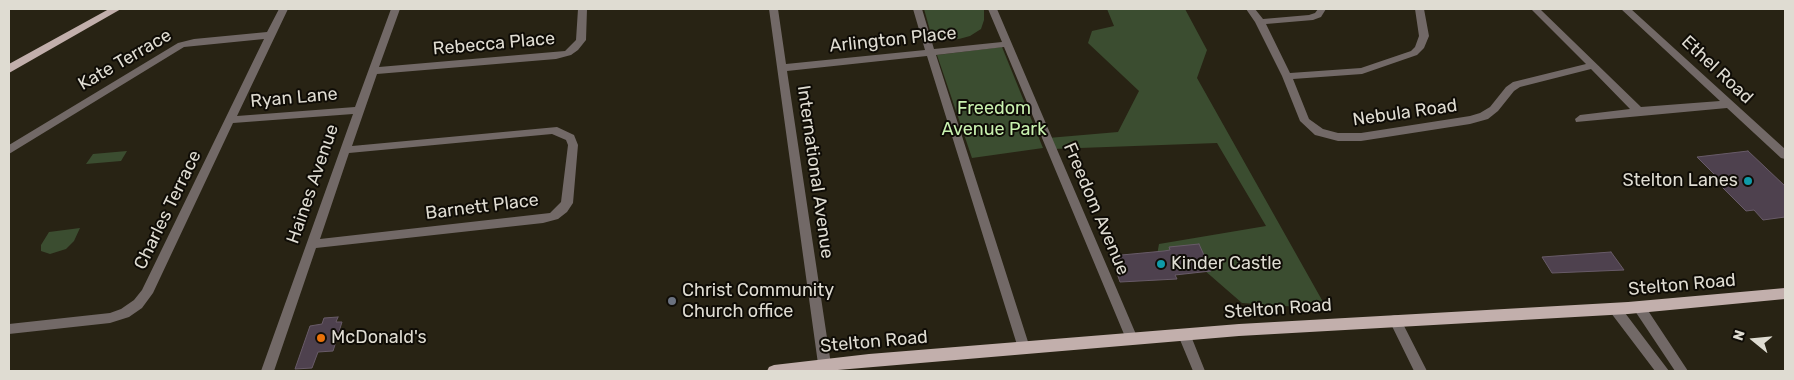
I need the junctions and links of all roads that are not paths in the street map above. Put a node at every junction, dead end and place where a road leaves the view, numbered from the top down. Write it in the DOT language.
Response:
graph roads {
  1 [pos="116,9"];
  2 [pos="283,9"];
  3 [pos="395,9"];
  4 [pos="583,9"];
  5 [pos="773,9"];
  6 [pos="917,9"];
  7 [pos="993,9"];
  8 [pos="1251,9"];
  9 [pos="1322,9"];
  10 [pos="1420,9"];
  11 [pos="1535,9"];
  12 [pos="1626,9"];
  13 [pos="1260,22"];
  14 [pos="270,35"];
  15 [pos="1007,44"];
  16 [pos="932,52"];
  17 [pos="1592,66"];
  18 [pos="782,68"];
  19 [pos="9,69"];
  20 [pos="373,71"];
  21 [pos="1287,76"];
  22 [pos="1730,104"];
  23 [pos="359,110"];
  24 [pos="1639,110"];
  25 [pos="1580,119"];
  26 [pos="231,120"];
  27 [pos="9,150"];
  28 [pos="345,150"];
  29 [pos="1785,155"];
  30 [pos="312,244"];
  31 [pos="1785,293"];
  32 [pos="1640,307"];
  33 [pos="1615,309"];
  34 [pos="1395,320"];
  35 [pos="9,329"];
  36 [pos="1184,335"];
  37 [pos="1132,339"];
  38 [pos="1024,348"];
  39 [pos="824,368"];
  40 [pos="267,371"];
  41 [pos="774,371"];
  42 [pos="1199,371"];
  43 [pos="1421,371"];
  44 [pos="1663,371"];
  45 [pos="1682,371"];
  1 -- 19 [label="main road"];
  2 -- 14 [label="street, Charles Terrace"];
  3 -- 20 [label="street, Haines Avenue"];
  4 -- 20 [label="street, Rebecca Place"];
  5 -- 18 [label="street, International Avenue"];
  6 -- 16 [label="street"];
  7 -- 15 [label="street, Freedom Avenue"];
  8 -- 13 [label="street, Nebula Road"];
  9 -- 13 [label="street"];
  10 -- 21 [label="street"];
  11 -- 17 [label="street"];
  12 -- 22 [label="street, Ethel Road"];
  13 -- 21 [label="street, Nebula Road"];
  14 -- 26 [label="street, Charles Terrace"];
  14 -- 27 [label="street, Kate Terrace"];
  15 -- 16 [label="street, Arlington Place"];
  15 -- 37 [label="street, Freedom Avenue"];
  16 -- 18 [label="street, Arlington Place"];
  16 -- 38 [label="street"];
  17 -- 21 [label="street, Nebula Road"];
  17 -- 24 [label="street"];
  18 -- 39 [label="street, International Avenue"];
  20 -- 23 [label="street, Haines Avenue"];
  22 -- 24 [label="street"];
  22 -- 29 [label="street, Ethel Road"];
  23 -- 26 [label="street, Ryan Lane"];
  23 -- 28 [label="street, Haines Avenue"];
  24 -- 25 [label="street"];
  26 -- 35 [label="street, Charles Terrace"];
  28 -- 30 [label="street, Haines Avenue"];
  28 -- 30 [label="street, Barnett Place"];
  30 -- 40 [label="street, Haines Avenue"];
  31 -- 32 [label="main road, Stelton Road"];
  32 -- 33 [label="main road, Stelton Road"];
  32 -- 45 [label="street"];
  33 -- 34 [label="main road, Stelton Road"];
  33 -- 44 [label="street"];
  34 -- 36 [label="main road, Stelton Road"];
  34 -- 43 [label="street"];
  36 -- 37 [label="main road, Stelton Road"];
  36 -- 42 [label="street"];
  37 -- 38 [label="main road, Stelton Road"];
  38 -- 39 [label="main road, Stelton Road"];
  39 -- 41 [label="main road, Stelton Road"];
}
